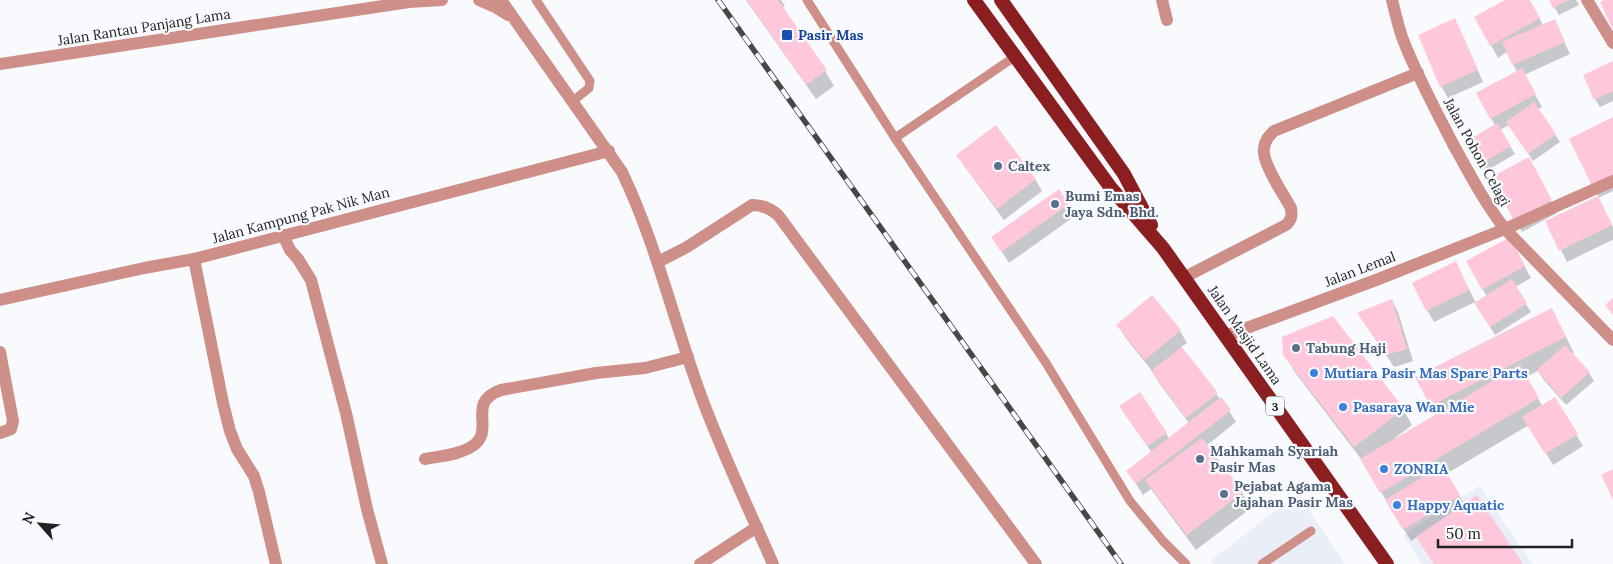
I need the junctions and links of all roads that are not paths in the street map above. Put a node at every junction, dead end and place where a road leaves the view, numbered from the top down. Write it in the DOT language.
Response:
graph roads {
  1 [pos="442,0"];
  2 [pos="480,0"];
  3 [pos="501,0"];
  4 [pos="536,0"];
  5 [pos="807,0"];
  6 [pos="974,0"];
  7 [pos="1001,0"];
  8 [pos="1162,0"];
  9 [pos="1392,0"];
  10 [pos="1587,0"];
  11 [pos="410,1"];
  12 [pos="1167,20"];
  13 [pos="516,21"];
  14 [pos="1613,43"];
  15 [pos="1016,56"];
  16 [pos="0,64"];
  17 [pos="1418,73"];
  18 [pos="573,101"];
  19 [pos="895,138"];
  20 [pos="1103,144"];
  21 [pos="608,151"];
  22 [pos="1088,156"];
  23 [pos="1613,181"];
  24 [pos="1505,228"];
  25 [pos="283,235"];
  26 [pos="1163,248"];
  27 [pos="194,259"];
  28 [pos="658,262"];
  29 [pos="1184,277"];
  30 [pos="0,300"];
  31 [pos="1225,336"];
  32 [pos="1613,340"];
  33 [pos="0,352"];
  34 [pos="688,357"];
  35 [pos="0,433"];
  36 [pos="425,459"];
  37 [pos="757,527"];
  38 [pos="1311,531"];
  39 [pos="276,564"];
  40 [pos="382,564"];
  41 [pos="700,564"];
  42 [pos="773,564"];
  43 [pos="1036,564"];
  44 [pos="1186,564"];
  45 [pos="1262,564"];
  46 [pos="1387,564"];
  1 -- 11 [label="street, Jalan Rantau Panjang Lama"];
  2 -- 13 [label="street"];
  3 -- 13 [label="street"];
  4 -- 18 [label="lane"];
  5 -- 19 [label="lane"];
  6 -- 15 [label="highway, Jalan Masjid Lama / 3"];
  7 -- 20 [label="highway, Jalan Masjid Lama / 3"];
  8 -- 12 [label="street"];
  9 -- 17 [label="street, Jalan Pohon Celagi"];
  10 -- 14 [label="street"];
  11 -- 16 [label="street, Jalan Rantau Panjang Lama"];
  13 -- 18 [label="street"];
  15 -- 19 [label="lane"];
  15 -- 22 [label="highway, Jalan Masjid Lama / 3"];
  17 -- 24 [label="street, Jalan Pohon Celagi"];
  17 -- 29 [label="street"];
  18 -- 21 [label="street"];
  19 -- 44 [label="lane"];
  20 -- 22 [label="highway"];
  20 -- 26 [label="highway, Jalan Masjid Lama / 3"];
  21 -- 25 [label="street, Jalan Kampung Pak Nik Man"];
  21 -- 28 [label="street"];
  22 -- 26 [label="highway, Jalan Masjid Lama / 3"];
  23 -- 24 [label="street, Jalan Lemal"];
  24 -- 31 [label="street, Jalan Lemal"];
  24 -- 32 [label="street, Jalan Pohon Celagi"];
  25 -- 27 [label="street, Jalan Kampung Pak Nik Man"];
  25 -- 40 [label="street"];
  26 -- 29 [label="highway, Jalan Masjid Lama / 3"];
  27 -- 30 [label="street, Jalan Kampung Pak Nik Man"];
  27 -- 39 [label="street"];
  28 -- 34 [label="street"];
  28 -- 43 [label="street"];
  29 -- 31 [label="highway, Jalan Masjid Lama / 3"];
  31 -- 46 [label="highway, Jalan Masjid Lama / 3"];
  33 -- 35 [label="street"];
  34 -- 36 [label="street"];
  34 -- 37 [label="street"];
  37 -- 41 [label="street"];
  37 -- 42 [label="street"];
  38 -- 45 [label="lane"];
}
